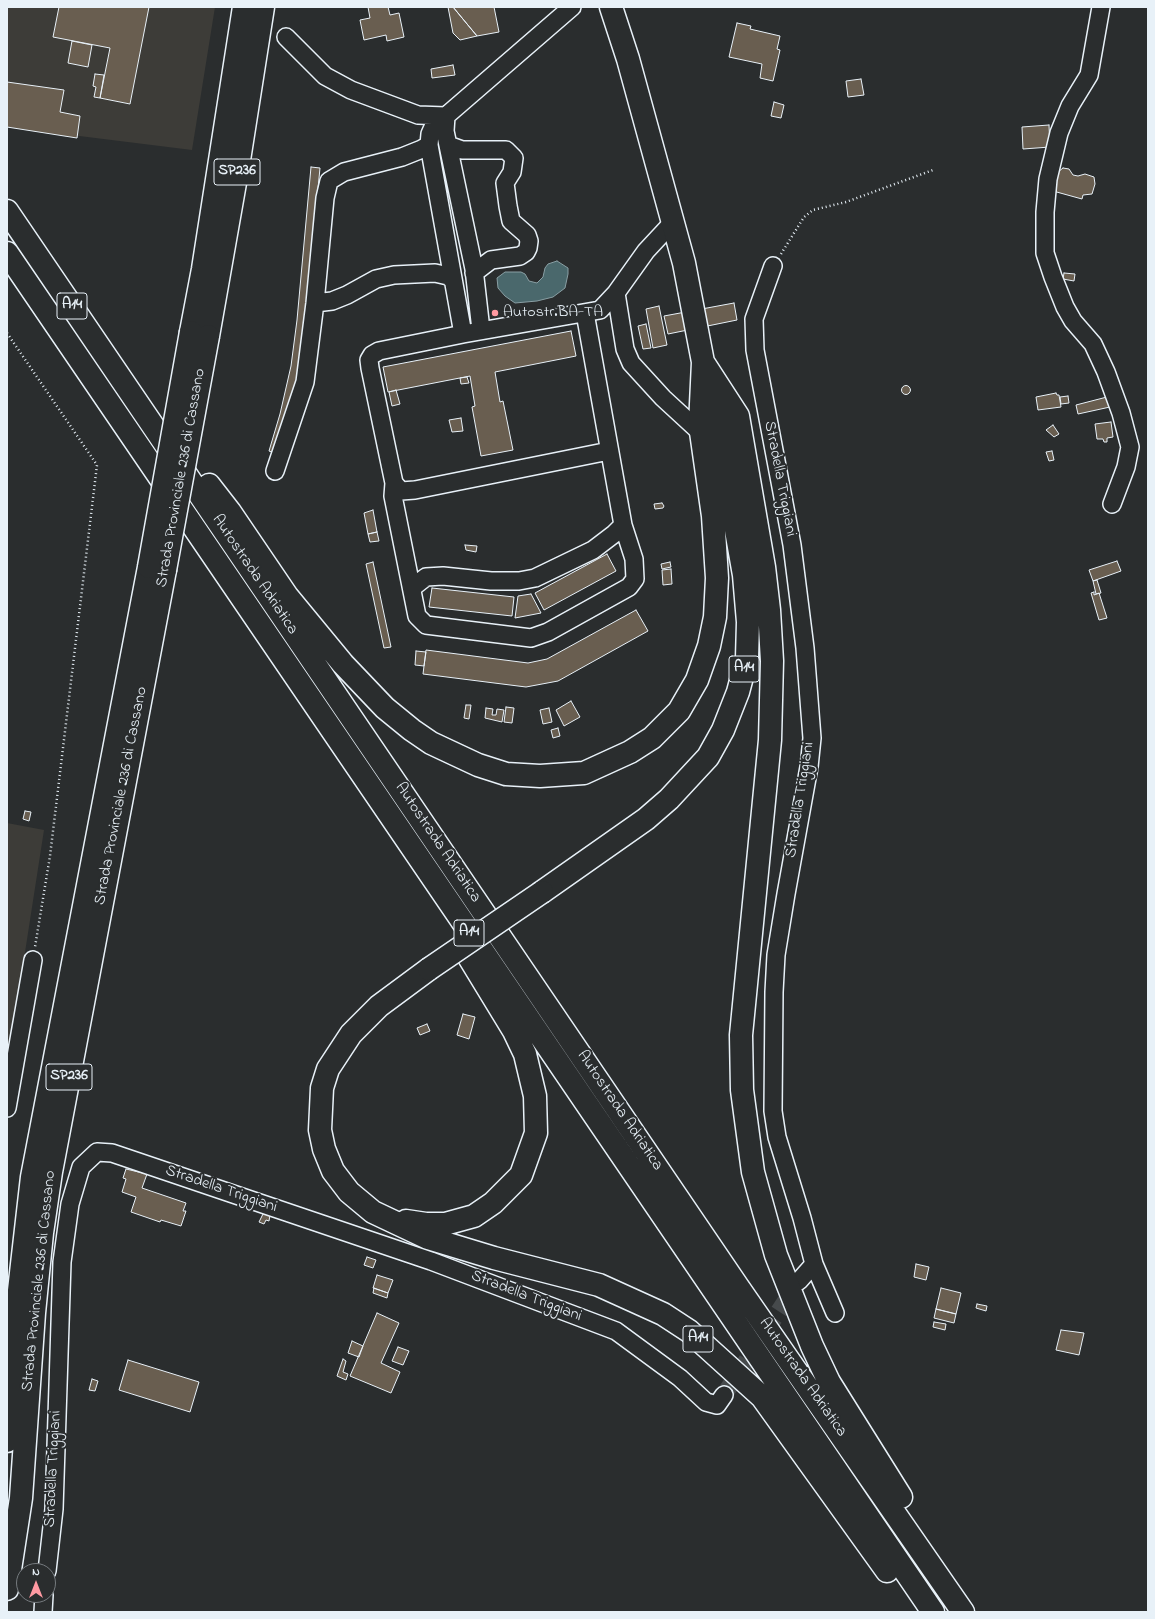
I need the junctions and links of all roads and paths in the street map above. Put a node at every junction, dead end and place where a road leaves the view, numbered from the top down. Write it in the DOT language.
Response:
graph roads {
  1 [pos="244,7"];
  2 [pos="263,7"];
  3 [pos="273,7"];
  4 [pos="572,7"];
  5 [pos="612,7"];
  6 [pos="1101,7"];
  7 [pos="286,37"];
  8 [pos="446,116"];
  9 [pos="429,145"];
  10 [pos="448,145"];
  11 [pos="239,160"];
  12 [pos="933,170"];
  13 [pos="7,211"];
  14 [pos="674,221"];
  15 [pos="7,252"];
  16 [pos="773,266"];
  17 [pos="474,273"];
  18 [pos="453,280"];
  19 [pos="616,293"];
  20 [pos="315,303"];
  21 [pos="585,313"];
  22 [pos="481,330"];
  23 [pos="7,333"];
  24 [pos="199,334"];
  25 [pos="463,334"];
  26 [pos="703,362"];
  27 [pos="136,401"];
  28 [pos="701,433"];
  29 [pos="609,451"];
  30 [pos="274,471"];
  31 [pos="394,483"];
  32 [pos="1112,504"];
  33 [pos="623,525"];
  34 [pos="157,568"];
  35 [pos="412,588"];
  36 [pos="348,754"];
  37 [pos="33,960"];
  38 [pos="9,1082"];
  39 [pos="7,1108"];
  40 [pos="373,1212"];
  41 [pos="814,1264"];
  42 [pos="799,1281"];
  43 [pos="835,1313"];
  44 [pos="724,1395"];
  45 [pos="7,1441"];
  46 [pos="48,1563"];
  47 [pos="7,1589"];
  48 [pos="917,1612"];
  49 [pos="933,1612"];
  50 [pos="963,1612"];
  51 [pos="967,1612"];
  1 -- 24 [label="highway, Strada Provinciale 236 di Cassano / SP236"];
  2 -- 11 [label="highway, Strada Provinciale 236 di Cassano / SP236"];
  3 -- 11 [label="highway"];
  4 -- 8 [label="street"];
  5 -- 14 [label="highway"];
  6 -- 32 [label="street"];
  7 -- 8 [label="street"];
  8 -- 9 [label="street"];
  8 -- 10 [label="street"];
  9 -- 18 [label="street"];
  9 -- 20 [label="street"];
  10 -- 17 [label="street"];
  10 -- 17 [label="street"];
  11 -- 24 [label="highway, Strada Provinciale 236 di Cassano / SP236"];
  12 -- 16 [label="path"];
  13 -- 27 [label="highway, Autostrada Adriatica / A14"];
  14 -- 19 [label="street"];
  14 -- 26 [label="highway"];
  15 -- 36 [label="highway, Autostrada Adriatica / A14"];
  16 -- 41 [label="street, Stradella Triggiani"];
  17 -- 22 [label="street"];
  18 -- 20 [label="street"];
  18 -- 25 [label="street"];
  19 -- 21 [label="street"];
  19 -- 28 [label="street"];
  20 -- 30 [label="street"];
  21 -- 22 [label="street"];
  21 -- 29 [label="street"];
  22 -- 25 [label="street"];
  23 -- 37 [label="path"];
  24 -- 34 [label="highway, Strada Provinciale 236 di Cassano / SP236, bridge"];
  25 -- 31 [label="street"];
  26 -- 28 [label="highway, A14"];
  26 -- 40 [label="highway, A14, bridge"];
  26 -- 51 [label="highway, A14"];
  27 -- 28 [label="highway, A14"];
  27 -- 50 [label="highway, Autostrada Adriatica / A14"];
  29 -- 31 [label="street"];
  29 -- 33 [label="street"];
  31 -- 35 [label="street"];
  33 -- 35 [label="street"];
  33 -- 35 [label="street"];
  34 -- 45 [label="highway, Strada Provinciale 236 di Cassano / SP236"];
  34 -- 47 [label="highway, Strada Provinciale 236 di Cassano / SP236"];
  36 -- 40 [label="highway, A14"];
  36 -- 49 [label="highway, Autostrada Adriatica / A14"];
  37 -- 38 [label="street"];
  38 -- 39 [label="street"];
  40 -- 48 [label="highway, A14"];
  41 -- 42 [label="street"];
  41 -- 43 [label="street, Stradella Triggiani"];
  44 -- 46 [label="street, Stradella Triggiani"];
}
